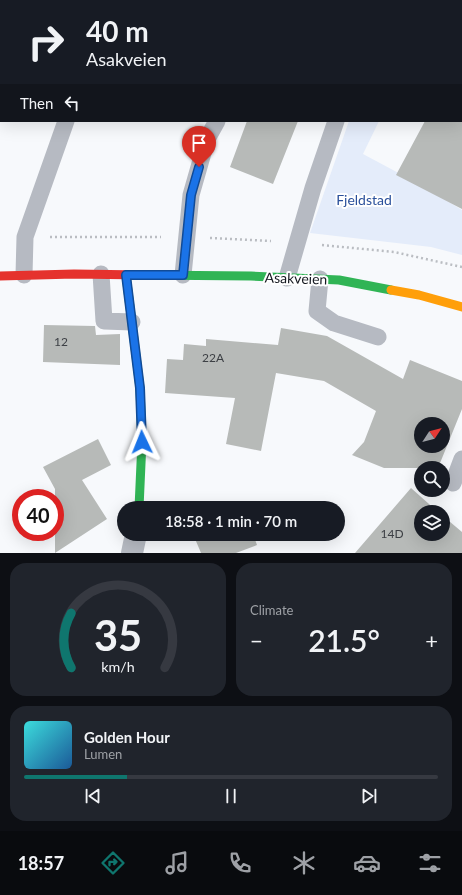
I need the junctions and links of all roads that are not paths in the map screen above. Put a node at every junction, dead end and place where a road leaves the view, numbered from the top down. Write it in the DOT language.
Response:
graph roads {
  1 [pos="66,122"];
  2 [pos="216,122"];
  3 [pos="336,122"];
  4 [pos="101,274"];
  5 [pos="126,275"];
  6 [pos="183,275"];
  7 [pos="0,276"];
  8 [pos="24,276"];
  9 [pos="287,278"];
  10 [pos="320,279"];
  11 [pos="462,307"];
  12 [pos="132,322"];
  13 [pos="378,337"];
  14 [pos="462,459"];
  15 [pos="453,483"];
  16 [pos="139,501"];
  17 [pos="135,541"];
  18 [pos="132,553"];
  1 -- 8 [label="lane"];
  2 -- 6 [label="lane"];
  3 -- 9 [label="lane"];
  4 -- 5 [label="main road, Asakveien"];
  4 -- 8 [label="main road, Asakveien"];
  4 -- 12 [label="lane"];
  5 -- 6 [label="main road, Asakveien"];
  5 -- 12 [label="main road"];
  6 -- 9 [label="main road, Asakveien"];
  7 -- 8 [label="main road, Asakveien"];
  9 -- 10 [label="main road, Asakveien"];
  10 -- 11 [label="main road, Asakveien"];
  10 -- 13 [label="lane"];
  12 -- 16 [label="main road"];
  14 -- 15 [label="lane"];
  17 -- 18 [label="street"];
}
